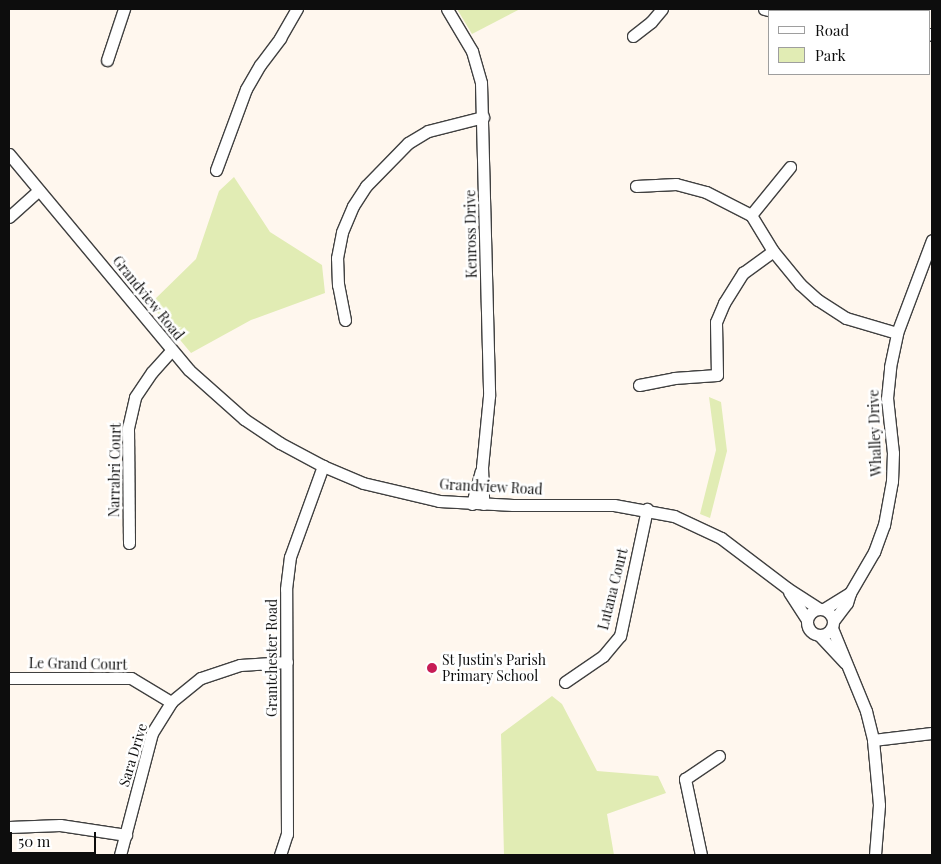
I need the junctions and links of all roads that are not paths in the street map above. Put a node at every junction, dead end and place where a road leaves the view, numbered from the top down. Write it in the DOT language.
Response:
graph roads {
  1 [pos="124,9"];
  2 [pos="297,9"];
  3 [pos="446,9"];
  4 [pos="662,9"];
  5 [pos="632,36"];
  6 [pos="107,60"];
  7 [pos="483,117"];
  8 [pos="9,154"];
  9 [pos="790,167"];
  10 [pos="216,170"];
  11 [pos="636,186"];
  12 [pos="39,190"];
  13 [pos="751,215"];
  14 [pos="9,217"];
  15 [pos="932,240"];
  16 [pos="774,251"];
  17 [pos="345,320"];
  18 [pos="897,333"];
  19 [pos="171,351"];
  20 [pos="639,385"];
  21 [pos="322,466"];
  22 [pos="478,504"];
  23 [pos="647,510"];
  24 [pos="129,543"];
  25 [pos="786,588"];
  26 [pos="850,593"];
  27 [pos="822,609"];
  28 [pos="807,620"];
  29 [pos="833,624"];
  30 [pos="818,635"];
  31 [pos="287,662"];
  32 [pos="847,664"];
  33 [pos="9,678"];
  34 [pos="565,682"];
  35 [pos="171,702"];
  36 [pos="932,733"];
  37 [pos="873,740"];
  38 [pos="719,756"];
  39 [pos="9,827"];
  40 [pos="126,835"];
  41 [pos="120,855"];
  42 [pos="280,855"];
  43 [pos="701,855"];
  44 [pos="874,855"];
  1 -- 6 [label="street"];
  2 -- 10 [label="street"];
  3 -- 7 [label="street, Kenross Drive"];
  4 -- 5 [label="street"];
  7 -- 17 [label="street"];
  7 -- 22 [label="street, Kenross Drive"];
  8 -- 12 [label="street, Grandview Road"];
  9 -- 13 [label="street"];
  11 -- 13 [label="street"];
  12 -- 14 [label="street"];
  12 -- 19 [label="street, Grandview Road"];
  13 -- 16 [label="street"];
  15 -- 18 [label="street, Whalley Drive"];
  16 -- 18 [label="street"];
  16 -- 20 [label="street"];
  18 -- 26 [label="street, Whalley Drive"];
  19 -- 21 [label="street, Grandview Road"];
  19 -- 24 [label="street, Narrabri Court"];
  21 -- 22 [label="street, Grandview Road"];
  21 -- 31 [label="street, Grantchester Road"];
  22 -- 23 [label="street, Grandview Road"];
  23 -- 25 [label="street, Grandview Road"];
  23 -- 34 [label="street, Lutana Court"];
  25 -- 27 [label="street, Grandview Road"];
  25 -- 28 [label="street, Grandview Road"];
  26 -- 27 [label="street, Whalley Drive"];
  26 -- 29 [label="street, Whalley Drive"];
  27 -- 28 [label="street"];
  27 -- 29 [label="street"];
  28 -- 30 [label="street"];
  29 -- 30 [label="street"];
  29 -- 32 [label="street"];
  30 -- 32 [label="street"];
  31 -- 35 [label="street, Sara Drive"];
  31 -- 42 [label="street, Grantchester Road"];
  32 -- 37 [label="street"];
  33 -- 35 [label="street, Le Grand Court"];
  35 -- 40 [label="street, Sara Drive"];
  36 -- 37 [label="street"];
  37 -- 44 [label="street"];
  38 -- 43 [label="street"];
  39 -- 40 [label="street"];
  40 -- 41 [label="street, Sara Drive"];
}
